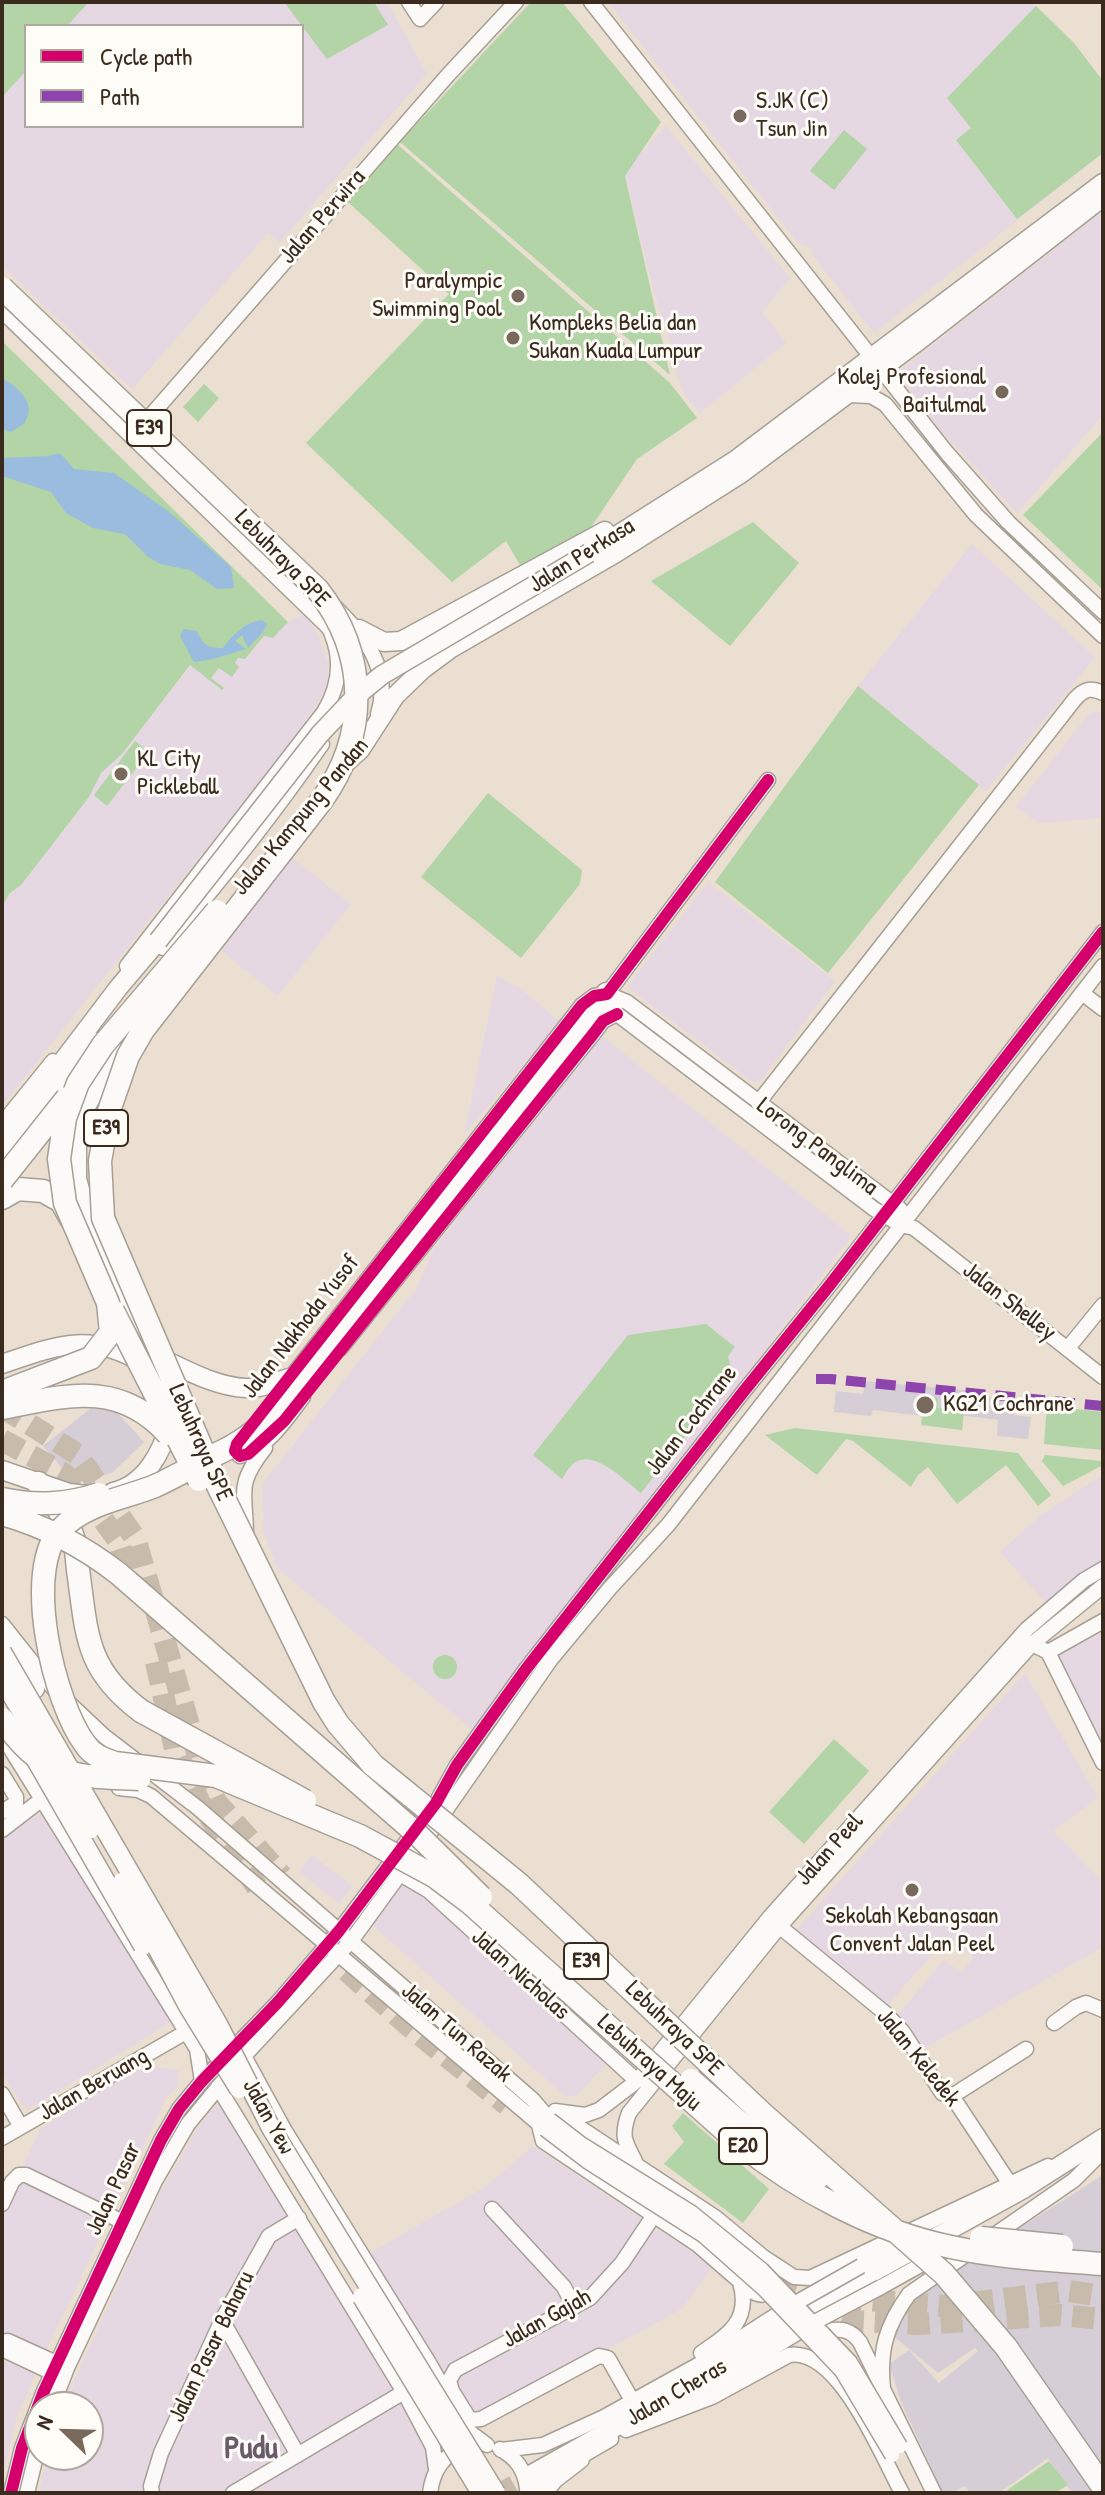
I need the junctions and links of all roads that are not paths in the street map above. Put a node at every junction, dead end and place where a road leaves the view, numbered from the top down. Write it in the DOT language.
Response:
graph roads {
  1 [pos="409,2"];
  2 [pos="436,2"];
  3 [pos="516,2"];
  4 [pos="591,2"];
  5 [pos="1103,183"];
  6 [pos="1103,197"];
  7 [pos="2,289"];
  8 [pos="2,300"];
  9 [pos="2,311"];
  10 [pos="875,364"];
  11 [pos="847,395"];
  12 [pos="138,430"];
  13 [pos="644,517"];
  14 [pos="1103,612"];
  15 [pos="328,627"];
  16 [pos="359,629"];
  17 [pos="1103,636"];
  18 [pos="401,641"];
  19 [pos="423,669"];
  20 [pos="1096,691"];
  21 [pos="375,726"];
  22 [pos="768,780"];
  23 [pos="308,812"];
  24 [pos="1103,932"];
  25 [pos="184,961"];
  26 [pos="1103,966"];
  27 [pos="119,987"];
  28 [pos="1082,993"];
  29 [pos="607,994"];
  30 [pos="1103,1009"];
  31 [pos="614,1015"];
  32 [pos="90,1022"];
  33 [pos="758,1103"];
  34 [pos="2,1124"];
  35 [pos="2,1141"];
  36 [pos="2,1164"];
  37 [pos="2,1180"];
  38 [pos="2,1198"];
  39 [pos="888,1209"];
  40 [pos="908,1223"];
  41 [pos="1103,1305"];
  42 [pos="318,1339"];
  43 [pos="1068,1348"];
  44 [pos="337,1353"];
  45 [pos="149,1354"];
  46 [pos="4,1364"];
  47 [pos="1103,1377"];
  48 [pos="289,1378"];
  49 [pos="165,1386"];
  50 [pos="2,1392"];
  51 [pos="2,1408"];
  52 [pos="284,1421"];
  53 [pos="215,1455"];
  54 [pos="2,1470"];
  55 [pos="38,1483"];
  56 [pos="218,1490"];
  57 [pos="2,1499"];
  58 [pos="2,1514"];
  59 [pos="248,1562"];
  60 [pos="1103,1569"];
  61 [pos="1103,1586"];
  62 [pos="1103,1621"];
  63 [pos="2,1624"];
  64 [pos="2,1640"];
  65 [pos="1032,1644"];
  66 [pos="2,1652"];
  67 [pos="1048,1652"];
  68 [pos="2,1679"];
  69 [pos="2,1704"];
  70 [pos="2,1719"];
  71 [pos="2,1735"];
  72 [pos="1103,1763"];
  73 [pos="2,1774"];
  74 [pos="32,1782"];
  75 [pos="58,1787"];
  76 [pos="251,1792"];
  77 [pos="41,1799"];
  78 [pos="2,1812"];
  79 [pos="2,1830"];
  80 [pos="417,1834"];
  81 [pos="360,1836"];
  82 [pos="400,1874"];
  83 [pos="774,1923"];
  84 [pos="345,1936"];
  85 [pos="333,1950"];
  86 [pos="188,2006"];
  87 [pos="1103,2010"];
  88 [pos="692,2013"];
  89 [pos="704,2023"];
  90 [pos="1054,2023"];
  91 [pos="218,2024"];
  92 [pos="186,2032"];
  93 [pos="1026,2049"];
  94 [pos="244,2056"];
  95 [pos="202,2081"];
  96 [pos="637,2081"];
  97 [pos="218,2087"];
  98 [pos="2,2094"];
  99 [pos="952,2096"];
  100 [pos="547,2121"];
  101 [pos="21,2127"];
  102 [pos="284,2129"];
  103 [pos="2,2138"];
  104 [pos="258,2148"];
  105 [pos="1096,2150"];
  106 [pos="635,2161"];
  107 [pos="1010,2184"];
  108 [pos="2,2204"];
  109 [pos="332,2206"];
  110 [pos="492,2209"];
  111 [pos="654,2215"];
  112 [pos="301,2221"];
  113 [pos="123,2222"];
  114 [pos="1103,2249"];
  115 [pos="762,2256"];
  116 [pos="1103,2264"];
  117 [pos="740,2282"];
  118 [pos="574,2307"];
  119 [pos="789,2307"];
  120 [pos="812,2319"];
  121 [pos="222,2320"];
  122 [pos="2,2342"];
  123 [pos="2,2349"];
  124 [pos="429,2363"];
  125 [pos="59,2370"];
  126 [pos="455,2370"];
  127 [pos="834,2375"];
  128 [pos="883,2389"];
  129 [pos="55,2391"];
  130 [pos="404,2392"];
  131 [pos="639,2399"];
  132 [pos="626,2430"];
  133 [pos="494,2447"];
  134 [pos="896,2450"];
  135 [pos="298,2455"];
  136 [pos="580,2459"];
  137 [pos="436,2469"];
  138 [pos="32,2471"];
  139 [pos="532,2474"];
  140 [pos="1103,2487"];
  141 [pos="430,2492"];
  142 [pos="11,2493"];
  143 [pos="27,2493"];
  144 [pos="152,2493"];
  145 [pos="233,2493"];
  146 [pos="481,2493"];
  147 [pos="496,2493"];
  148 [pos="528,2493"];
  149 [pos="543,2493"];
  150 [pos="902,2493"];
  151 [pos="911,2493"];
  152 [pos="924,2493"];
  153 [pos="934,2493"];
  154 [pos="1095,2493"];
  1 -- 2 [label="street"];
  3 -- 12 [label="street, Jalan Perwira"];
  4 -- 10 [label="street"];
  5 -- 10 [label="main road, Jalan Perkasa"];
  6 -- 10 [label="main road, Jalan Perkasa"];
  7 -- 12 [label="street, Jalan Kampung Pandan"];
  7 -- 23 [label="highway, Lebuhraya SPE / E39, bridge"];
  8 -- 23 [label="highway, Lebuhraya SPE / E39, bridge"];
  9 -- 12 [label="street, Jalan Kampung Pandan"];
  10 -- 11 [label="main road, Jalan Perkasa"];
  10 -- 13 [label="main road, Jalan Perkasa"];
  10 -- 14 [label="street"];
  11 -- 17 [label="street"];
  11 -- 19 [label="main road, Jalan Perkasa"];
  12 -- 15 [label="street, Jalan Kampung Pandan"];
  12 -- 16 [label="street, Jalan Kampung Pandan"];
  13 -- 18 [label="main road"];
  13 -- 27 [label="main road, Jalan Perkasa, bridge"];
  15 -- 32 [label="street, Jalan Kampung Pandan"];
  15 -- 32 [label="street, Jalan Kampung Pandan"];
  16 -- 18 [label="main road"];
  16 -- 21 [label="street, Jalan Kampung Pandan"];
  18 -- 19 [label="main road"];
  19 -- 21 [label="main road, Jalan Perkasa"];
  20 -- 33 [label="street"];
  21 -- 25 [label="main road, Jalan Kampung Pandan"];
  22 -- 29 [label="street, Jalan Nakhoda Yusof"];
  23 -- 37 [label="highway, bridge"];
  23 -- 50 [label="highway, bridge"];
  23 -- 56 [label="highway, Lebuhraya SPE / E39, bridge"];
  23 -- 59 [label="highway, Lebuhraya SPE / E39, bridge"];
  24 -- 39 [label="street, Jalan Cochrane"];
  25 -- 36 [label="main road, Jalan Kampung Pandan"];
  25 -- 45 [label="main road, Jalan Kampung Pandan"];
  26 -- 28 [label="street, Jalan Cochrane"];
  27 -- 32 [label="main road, Jalan Kampung Pandan"];
  28 -- 30 [label="street"];
  28 -- 40 [label="street, Jalan Cochrane"];
  29 -- 31 [label="street"];
  29 -- 33 [label="street, Lorong Panglima"];
  29 -- 42 [label="street, Jalan Nakhoda Yusof"];
  29 -- 53 [label="highway, bridge"];
  31 -- 39 [label="street, Lorong Panglima"];
  31 -- 44 [label="street, Jalan Nakhoda Yusof"];
  32 -- 34 [label="street, Jalan Kampung Pandan"];
  32 -- 35 [label="main road, Jalan Kampung Pandan"];
  33 -- 39 [label="street, Lorong Panglima"];
  38 -- 59 [label="highway, bridge"];
  39 -- 40 [label="street, Lorong Panglima"];
  39 -- 84 [label="street, Jalan Cochrane"];
  40 -- 43 [label="street, Jalan Shelley"];
  40 -- 82 [label="street, Jalan Cochrane"];
  41 -- 43 [label="street"];
  42 -- 44 [label="street"];
  42 -- 48 [label="street, Jalan Nakhoda Yusof"];
  43 -- 47 [label="street, Jalan Shelley"];
  44 -- 52 [label="street, Jalan Nakhoda Yusof"];
  45 -- 48 [label="main road"];
  45 -- 49 [label="main road, Jalan Kampung Pandan"];
  46 -- 49 [label="main road"];
  48 -- 52 [label="street, Jalan Nakhoda Yusof"];
  49 -- 55 [label="main road, Jalan Kampung Pandan"];
  49 -- 56 [label="highway"];
  51 -- 56 [label="highway, bridge"];
  52 -- 59 [label="street, bridge"];
  53 -- 57 [label="highway, bridge"];
  53 -- 76 [label="highway, bridge"];
  54 -- 55 [label="main road, Jalan Kampung Pandan"];
  55 -- 81 [label="highway, bridge"];
  56 -- 59 [label="highway, bridge"];
  56 -- 140 [label="highway, Lebuhraya SPE / E39, bridge"];
  58 -- 80 [label="highway, bridge"];
  59 -- 80 [label="highway, bridge"];
  59 -- 154 [label="highway, Lebuhraya SPE / E39, bridge"];
  60 -- 83 [label="street, Jalan Peel"];
  61 -- 65 [label="street, Jalan Peel"];
  62 -- 67 [label="street"];
  63 -- 84 [label="street, Jalan Tun Razak"];
  64 -- 91 [label="main road, bridge"];
  65 -- 67 [label="street"];
  65 -- 83 [label="street, Jalan Peel"];
  66 -- 91 [label="main road, Jalan Yew, bridge"];
  67 -- 72 [label="street"];
  68 -- 86 [label="main road, Jalan Yew, bridge"];
  69 -- 86 [label="main road, bridge"];
  70 -- 76 [label="highway, bridge"];
  71 -- 74 [label="street"];
  73 -- 78 [label="street"];
  74 -- 75 [label="street, Jalan Tun Razak"];
  74 -- 77 [label="street"];
  75 -- 77 [label="street"];
  75 -- 85 [label="street, Jalan Tun Razak"];
  76 -- 81 [label="highway, bridge"];
  77 -- 79 [label="street"];
  77 -- 92 [label="street"];
  80 -- 114 [label="highway, Lebuhraya Maju / E20, bridge"];
  81 -- 116 [label="highway, Lebuhraya Maju / E20, bridge"];
  82 -- 84 [label="street, Jalan Cochrane"];
  82 -- 96 [label="street, Jalan Nicholas"];
  83 -- 88 [label="street, Jalan Peel"];
  83 -- 89 [label="street, Jalan Peel"];
  83 -- 99 [label="street, Jalan Keledek"];
  84 -- 85 [label="street, Jalan Cochrane"];
  84 -- 100 [label="street, Jalan Tun Razak"];
  85 -- 94 [label="street, Jalan Pasar"];
  85 -- 95 [label="street, Jalan Pasar"];
  85 -- 100 [label="street, Jalan Tun Razak"];
  86 -- 146 [label="main road, Jalan Yew, bridge"];
  87 -- 90 [label="street"];
  88 -- 89 [label="street"];
  88 -- 96 [label="street, Jalan Peel"];
  89 -- 106 [label="street, Jalan Peel"];
  91 -- 147 [label="main road, Jalan Yew, bridge"];
  92 -- 95 [label="street"];
  92 -- 101 [label="street, Jalan Beruang"];
  93 -- 99 [label="street"];
  94 -- 97 [label="street, Jalan Pasar"];
  94 -- 102 [label="street, Jalan Yew"];
  95 -- 113 [label="street, Jalan Pasar"];
  96 -- 100 [label="street, Jalan Peel"];
  97 -- 104 [label="street, Jalan Yew"];
  97 -- 125 [label="street, Jalan Pasar"];
  98 -- 101 [label="street"];
  99 -- 107 [label="street, Jalan Keledek"];
  100 -- 106 [label="street"];
  100 -- 111 [label="street"];
  100 -- 119 [label="street, Jalan Tun Razak, bridge"];
  101 -- 103 [label="street, Jalan Beruang"];
  102 -- 104 [label="street"];
  102 -- 109 [label="street, Jalan Yew"];
  104 -- 112 [label="street, Jalan Yew"];
  105 -- 107 [label="street"];
  105 -- 119 [label="street, bridge"];
  105 -- 120 [label="main road, Jalan Cheras"];
  105 -- 120 [label="street, bridge"];
  105 -- 128 [label="street"];
  106 -- 115 [label="street"];
  107 -- 115 [label="street"];
  108 -- 113 [label="street"];
  109 -- 112 [label="street, Jalan Pasar Baharu"];
  109 -- 124 [label="street, Jalan Yew"];
  110 -- 118 [label="street"];
  111 -- 117 [label="street"];
  111 -- 118 [label="street, Jalan Gajah"];
  112 -- 121 [label="street, Jalan Pasar Baharu"];
  112 -- 130 [label="street, Jalan Yew"];
  113 -- 125 [label="street, Jalan Pasar"];
  115 -- 117 [label="street"];
  117 -- 131 [label="street"];
  118 -- 126 [label="street, Jalan Gajah"];
  119 -- 120 [label="street, Jalan Tun Razak, bridge"];
  119 -- 131 [label="street"];
  120 -- 132 [label="street"];
  120 -- 134 [label="street, Jalan Tun Razak, bridge"];
  120 -- 139 [label="main road, Jalan Cheras"];
  121 -- 135 [label="street"];
  121 -- 144 [label="street, Jalan Pasar Baharu"];
  122 -- 125 [label="street"];
  123 -- 125 [label="street"];
  124 -- 126 [label="street"];
  124 -- 133 [label="street, Jalan Yew"];
  125 -- 129 [label="street, Jalan Pasar"];
  125 -- 142 [label="street, Jalan Pasar"];
  126 -- 131 [label="street"];
  127 -- 128 [label="street"];
  127 -- 132 [label="street"];
  127 -- 150 [label="street"];
  128 -- 153 [label="street"];
  130 -- 135 [label="street"];
  130 -- 137 [label="street, Jalan Yew"];
  131 -- 133 [label="street"];
  132 -- 136 [label="street"];
  133 -- 137 [label="street"];
  133 -- 148 [label="street, Jalan Yew"];
  134 -- 151 [label="street"];
  134 -- 152 [label="street"];
  135 -- 145 [label="street"];
  136 -- 148 [label="street"];
  136 -- 149 [label="main road"];
  137 -- 141 [label="street"];
  138 -- 143 [label="street"];
}
